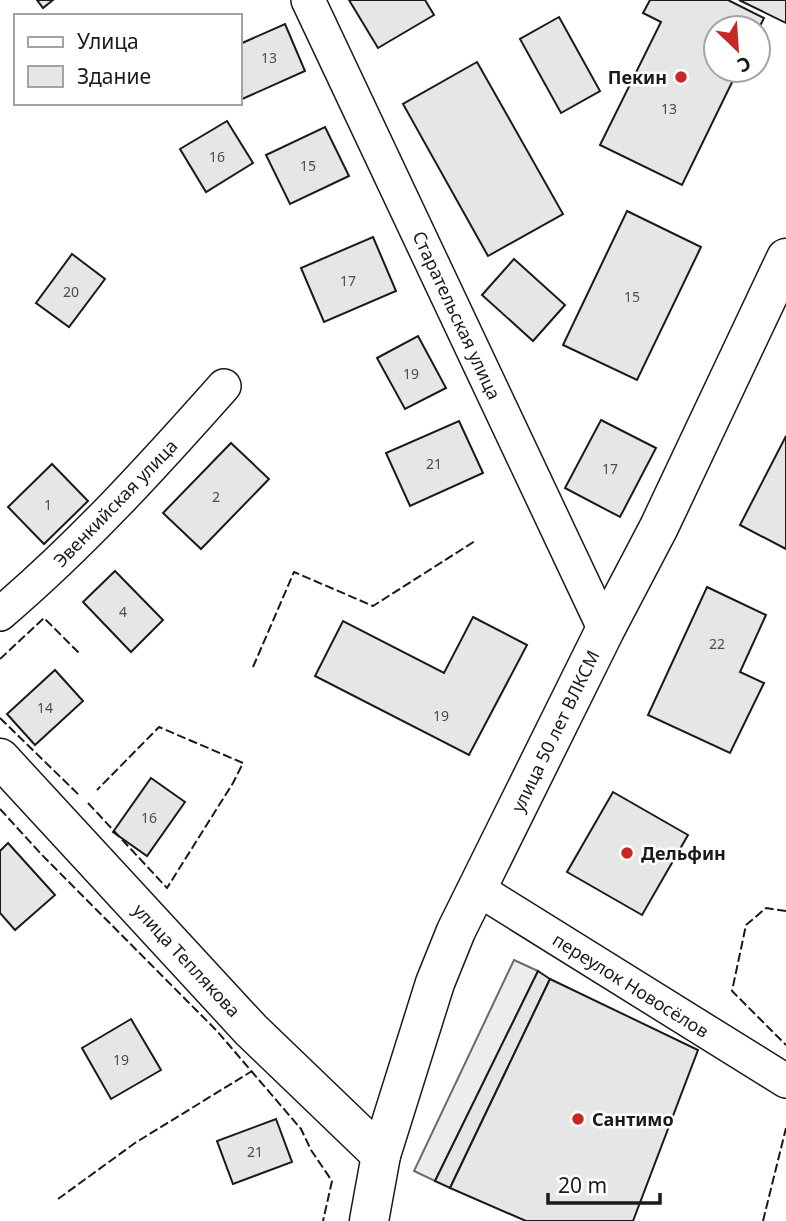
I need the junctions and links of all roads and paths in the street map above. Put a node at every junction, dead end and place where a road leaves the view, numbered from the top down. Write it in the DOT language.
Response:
graph roads {
  1 [pos="308,0"];
  2 [pos="786,258"];
  3 [pos="224,386"];
  4 [pos="0,614"];
  5 [pos="605,630"];
  6 [pos="0,758"];
  7 [pos="476,888"];
  8 [pos="786,1081"];
  9 [pos="381,1155"];
  10 [pos="369,1221"];
  1 -- 5 [label="street, Старательская улица"];
  2 -- 5 [label="main road, улица 50 лет ВЛКСМ"];
  3 -- 4 [label="street, Эвенкийская улица"];
  5 -- 7 [label="main road, улица 50 лет ВЛКСМ"];
  6 -- 9 [label="main road, улица Теплякова"];
  7 -- 8 [label="street, переулок Новосёлов"];
  7 -- 9 [label="main road, улица 50 лет ВЛКСМ"];
  9 -- 10 [label="main road, улица 50 лет ВЛКСМ"];
}
